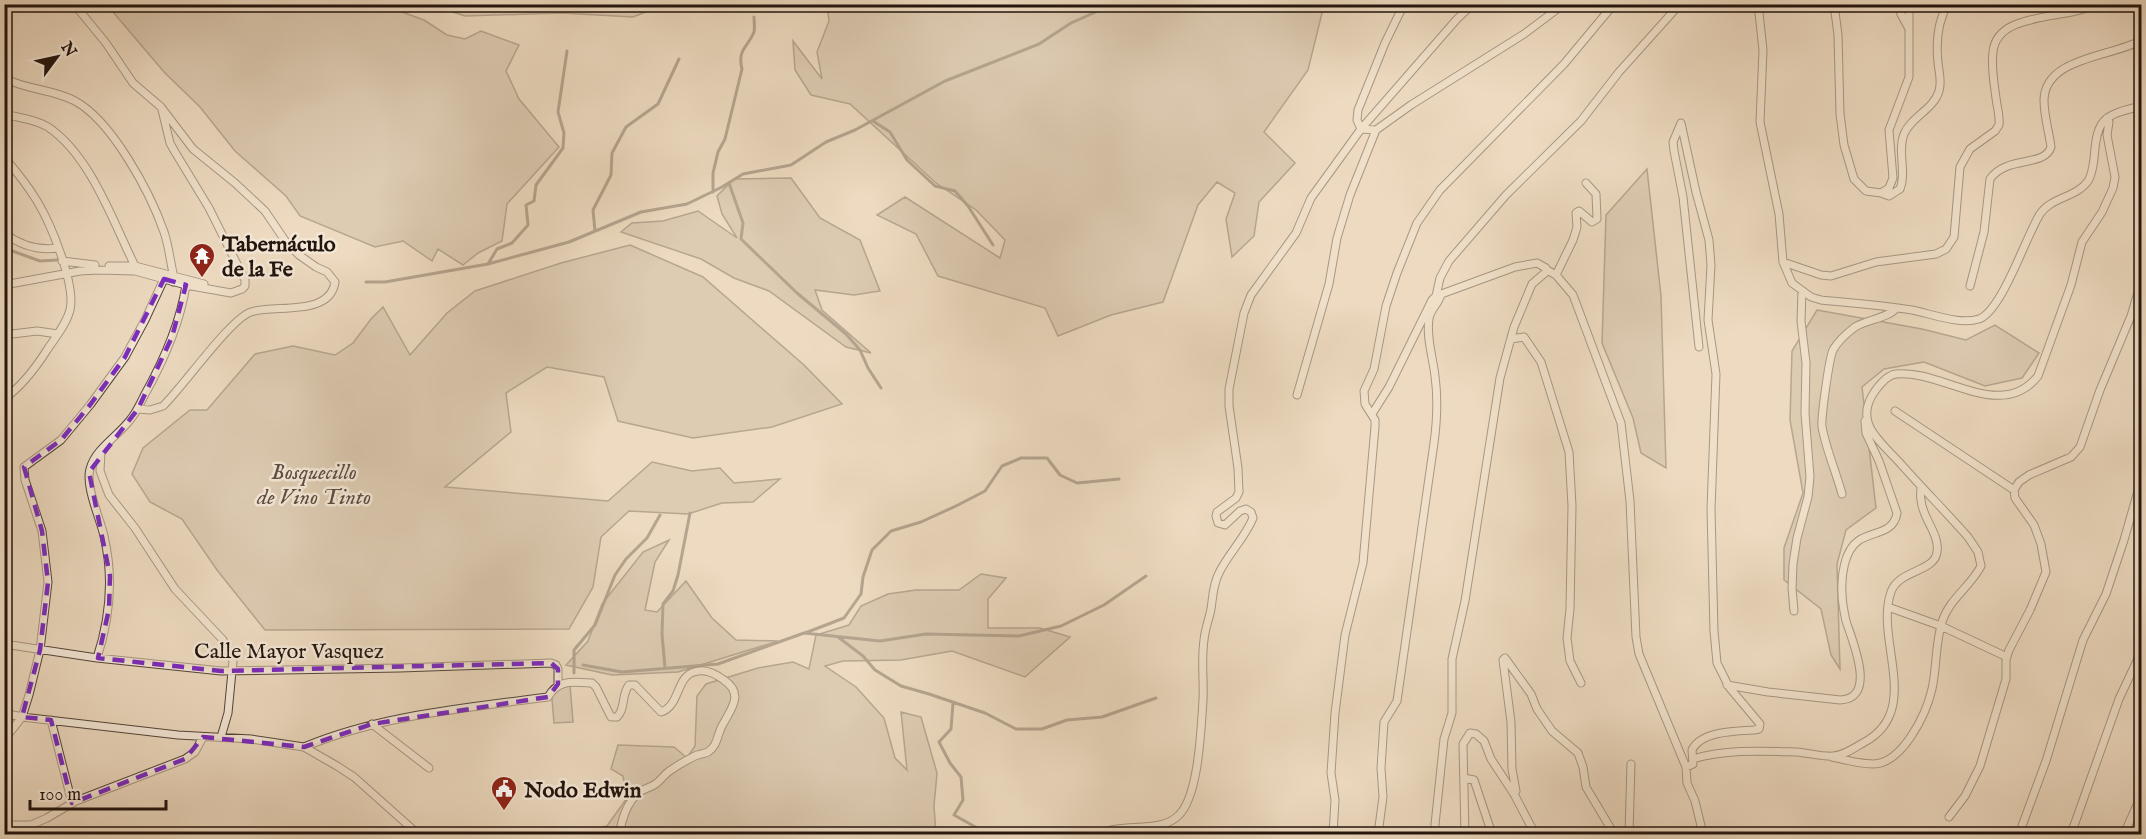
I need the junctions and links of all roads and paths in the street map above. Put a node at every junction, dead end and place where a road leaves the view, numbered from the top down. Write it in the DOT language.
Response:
graph roads {
  1 [pos="74,4"];
  2 [pos="1404,4"];
  3 [pos="1473,4"];
  4 [pos="1564,4"];
  5 [pos="1614,4"];
  6 [pos="1680,4"];
  7 [pos="1758,4"];
  8 [pos="1834,4"];
  9 [pos="1899,4"];
  10 [pos="1909,4"];
  11 [pos="1948,4"];
  12 [pos="2094,4"];
  13 [pos="1908,27"];
  14 [pos="2142,40"];
  15 [pos="4,78"];
  16 [pos="2142,106"];
  17 [pos="161,107"];
  18 [pos="4,114"];
  19 [pos="2107,118"];
  20 [pos="1361,129"];
  21 [pos="1376,130"];
  22 [pos="4,157"];
  23 [pos="1586,183"];
  24 [pos="1881,193"];
  25 [pos="4,233"];
  26 [pos="58,248"];
  27 [pos="62,261"];
  28 [pos="1783,262"];
  29 [pos="135,269"];
  30 [pos="1547,270"];
  31 [pos="67,274"];
  32 [pos="1556,275"];
  33 [pos="164,279"];
  34 [pos="174,279"];
  35 [pos="2142,279"];
  36 [pos="4,285"];
  37 [pos="186,285"];
  38 [pos="244,286"];
  39 [pos="1970,286"];
  40 [pos="1802,291"];
  41 [pos="1439,295"];
  42 [pos="1896,308"];
  43 [pos="58,334"];
  44 [pos="4,335"];
  45 [pos="1511,339"];
  46 [pos="1699,347"];
  47 [pos="1297,394"];
  48 [pos="4,399"];
  49 [pos="138,408"];
  50 [pos="1895,411"];
  51 [pos="1372,414"];
  52 [pos="1866,419"];
  53 [pos="101,452"];
  54 [pos="2142,477"];
  55 [pos="1921,487"];
  56 [pos="2014,489"];
  57 [pos="1842,494"];
  58 [pos="1888,608"];
  59 [pos="1794,611"];
  60 [pos="1941,626"];
  61 [pos="4,644"];
  62 [pos="40,650"];
  63 [pos="2142,650"];
  64 [pos="2007,657"];
  65 [pos="97,658"];
  66 [pos="232,670"];
  67 [pos="1581,683"];
  68 [pos="558,684"];
  69 [pos="1727,685"];
  70 [pos="4,713"];
  71 [pos="22,717"];
  72 [pos="51,720"];
  73 [pos="372,724"];
  74 [pos="203,737"];
  75 [pos="221,737"];
  76 [pos="4,740"];
  77 [pos="304,747"];
  78 [pos="1832,757"];
  79 [pos="1693,759"];
  80 [pos="1631,764"];
  81 [pos="1686,767"];
  82 [pos="429,768"];
  83 [pos="1464,778"];
  84 [pos="1514,794"];
  85 [pos="2142,794"];
  86 [pos="72,803"];
  87 [pos="1949,817"];
  88 [pos="4,825"];
  89 [pos="418,834"];
  90 [pos="620,834"];
  91 [pos="1100,834"];
  92 [pos="1334,834"];
  93 [pos="1378,834"];
  94 [pos="1434,834"];
  95 [pos="1465,834"];
  96 [pos="1492,834"];
  97 [pos="1535,834"];
  98 [pos="1614,834"];
  99 [pos="1629,834"];
  100 [pos="1703,834"];
  101 [pos="2019,834"];
  102 [pos="2071,834"];
  103 [pos="2124,834"];
  1 -- 17 [label="street"];
  2 -- 20 [label="street"];
  3 -- 20 [label="street"];
  4 -- 21 [label="street"];
  5 -- 51 [label="street"];
  6 -- 41 [label="street"];
  7 -- 28 [label="street"];
  8 -- 24 [label="street"];
  9 -- 13 [label="street"];
  10 -- 13 [label="street"];
  11 -- 24 [label="street"];
  12 -- 28 [label="street"];
  13 -- 24 [label="street"];
  14 -- 39 [label="street"];
  15 -- 34 [label="street"];
  16 -- 19 [label="street"];
  17 -- 38 [label="street"];
  17 -- 49 [label="street"];
  18 -- 29 [label="street"];
  19 -- 42 [label="street"];
  19 -- 52 [label="street"];
  20 -- 21 [label="street"];
  20 -- 91 [label="street"];
  21 -- 47 [label="street"];
  22 -- 26 [label="street"];
  23 -- 32 [label="street"];
  25 -- 26 [label="street"];
  26 -- 27 [label="street"];
  27 -- 29 [label="street"];
  27 -- 31 [label="street"];
  28 -- 40 [label="street"];
  29 -- 31 [label="street"];
  29 -- 33 [label="street"];
  29 -- 34 [label="street"];
  30 -- 32 [label="street"];
  30 -- 41 [label="street"];
  30 -- 45 [label="street"];
  31 -- 36 [label="street"];
  31 -- 43 [label="street"];
  32 -- 81 [label="street"];
  33 -- 34 [label="street"];
  33 -- 62 [label="street"];
  34 -- 37 [label="street"];
  34 -- 38 [label="street"];
  35 -- 56 [label="street"];
  37 -- 38 [label="street"];
  37 -- 49 [label="street"];
  40 -- 42 [label="street"];
  40 -- 59 [label="street"];
  41 -- 51 [label="street"];
  41 -- 93 [label="street"];
  42 -- 57 [label="street"];
  43 -- 44 [label="street"];
  43 -- 48 [label="street"];
  45 -- 67 [label="street"];
  45 -- 94 [label="street"];
  46 -- 69 [label="street"];
  49 -- 53 [label="street"];
  50 -- 56 [label="street"];
  51 -- 92 [label="street"];
  52 -- 55 [label="street"];
  52 -- 69 [label="street"];
  53 -- 65 [label="street"];
  53 -- 66 [label="street"];
  54 -- 101 [label="street"];
  55 -- 58 [label="street"];
  55 -- 60 [label="street"];
  56 -- 64 [label="street"];
  58 -- 60 [label="street"];
  58 -- 78 [label="street"];
  60 -- 64 [label="street"];
  60 -- 78 [label="street"];
  61 -- 62 [label="street, Calle Mayor Vasquez"];
  62 -- 65 [label="street, Calle Mayor Vasquez"];
  62 -- 71 [label="street"];
  63 -- 102 [label="street"];
  64 -- 87 [label="street"];
  65 -- 66 [label="street, Calle Mayor Vasquez"];
  66 -- 68 [label="street, Calle Mayor Vasquez"];
  66 -- 75 [label="street"];
  68 -- 73 [label="street"];
  68 -- 90 [label="street"];
  69 -- 79 [label="street"];
  70 -- 71 [label="street"];
  71 -- 72 [label="street"];
  71 -- 76 [label="street"];
  72 -- 74 [label="street"];
  72 -- 86 [label="street"];
  73 -- 77 [label="street"];
  73 -- 82 [label="street"];
  74 -- 75 [label="street"];
  74 -- 86 [label="street"];
  75 -- 77 [label="street"];
  77 -- 89 [label="street"];
  78 -- 79 [label="street"];
  79 -- 81 [label="street"];
  80 -- 99 [label="street"];
  81 -- 100 [label="street"];
  83 -- 84 [label="street"];
  83 -- 95 [label="street"];
  83 -- 96 [label="street"];
  84 -- 97 [label="street"];
  84 -- 98 [label="street"];
  85 -- 103 [label="street"];
  86 -- 88 [label="street"];
}
